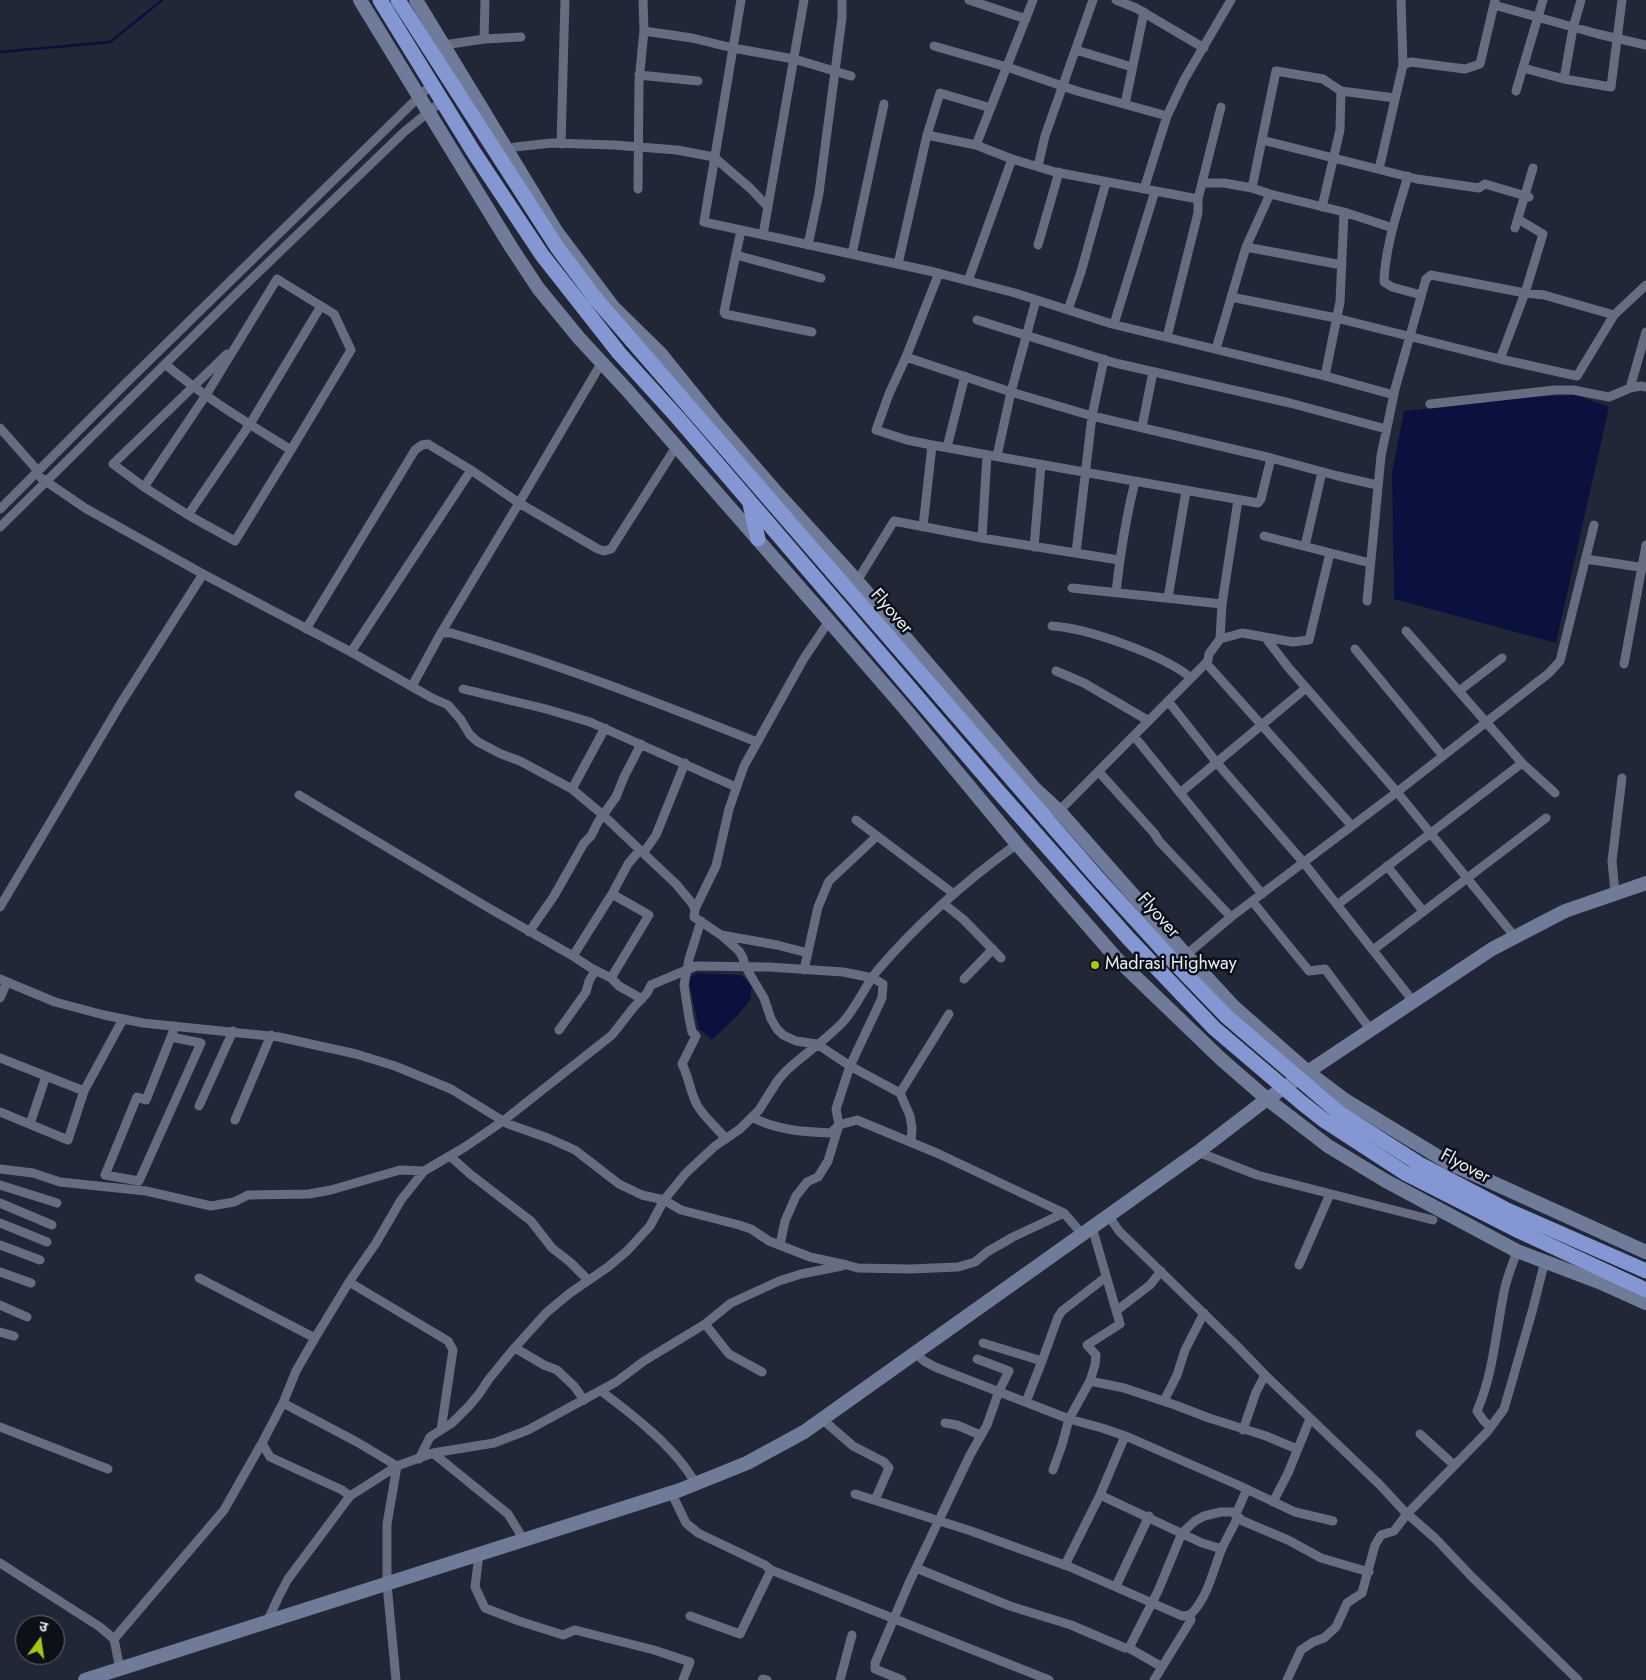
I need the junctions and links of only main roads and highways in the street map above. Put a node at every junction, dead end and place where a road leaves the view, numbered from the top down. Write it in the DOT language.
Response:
graph roads {
  1 [pos="380,0"];
  2 [pos="398,0"];
  3 [pos="744,472"];
  4 [pos="765,479"];
  5 [pos="750,503"];
  6 [pos="758,539"];
  7 [pos="1552,1238"];
  8 [pos="1644,1266"];
  9 [pos="1646,1290"];
  1 -- 5 [label="highway, Flyover"];
  2 -- 3 [label="highway, Flyover"];
  3 -- 4 [label="highway"];
  3 -- 7 [label="highway, Flyover"];
  5 -- 6 [label="highway"];
  5 -- 7 [label="highway, Flyover"];
  7 -- 8 [label="highway, Flyover"];
  7 -- 9 [label="highway, Flyover"];
}
